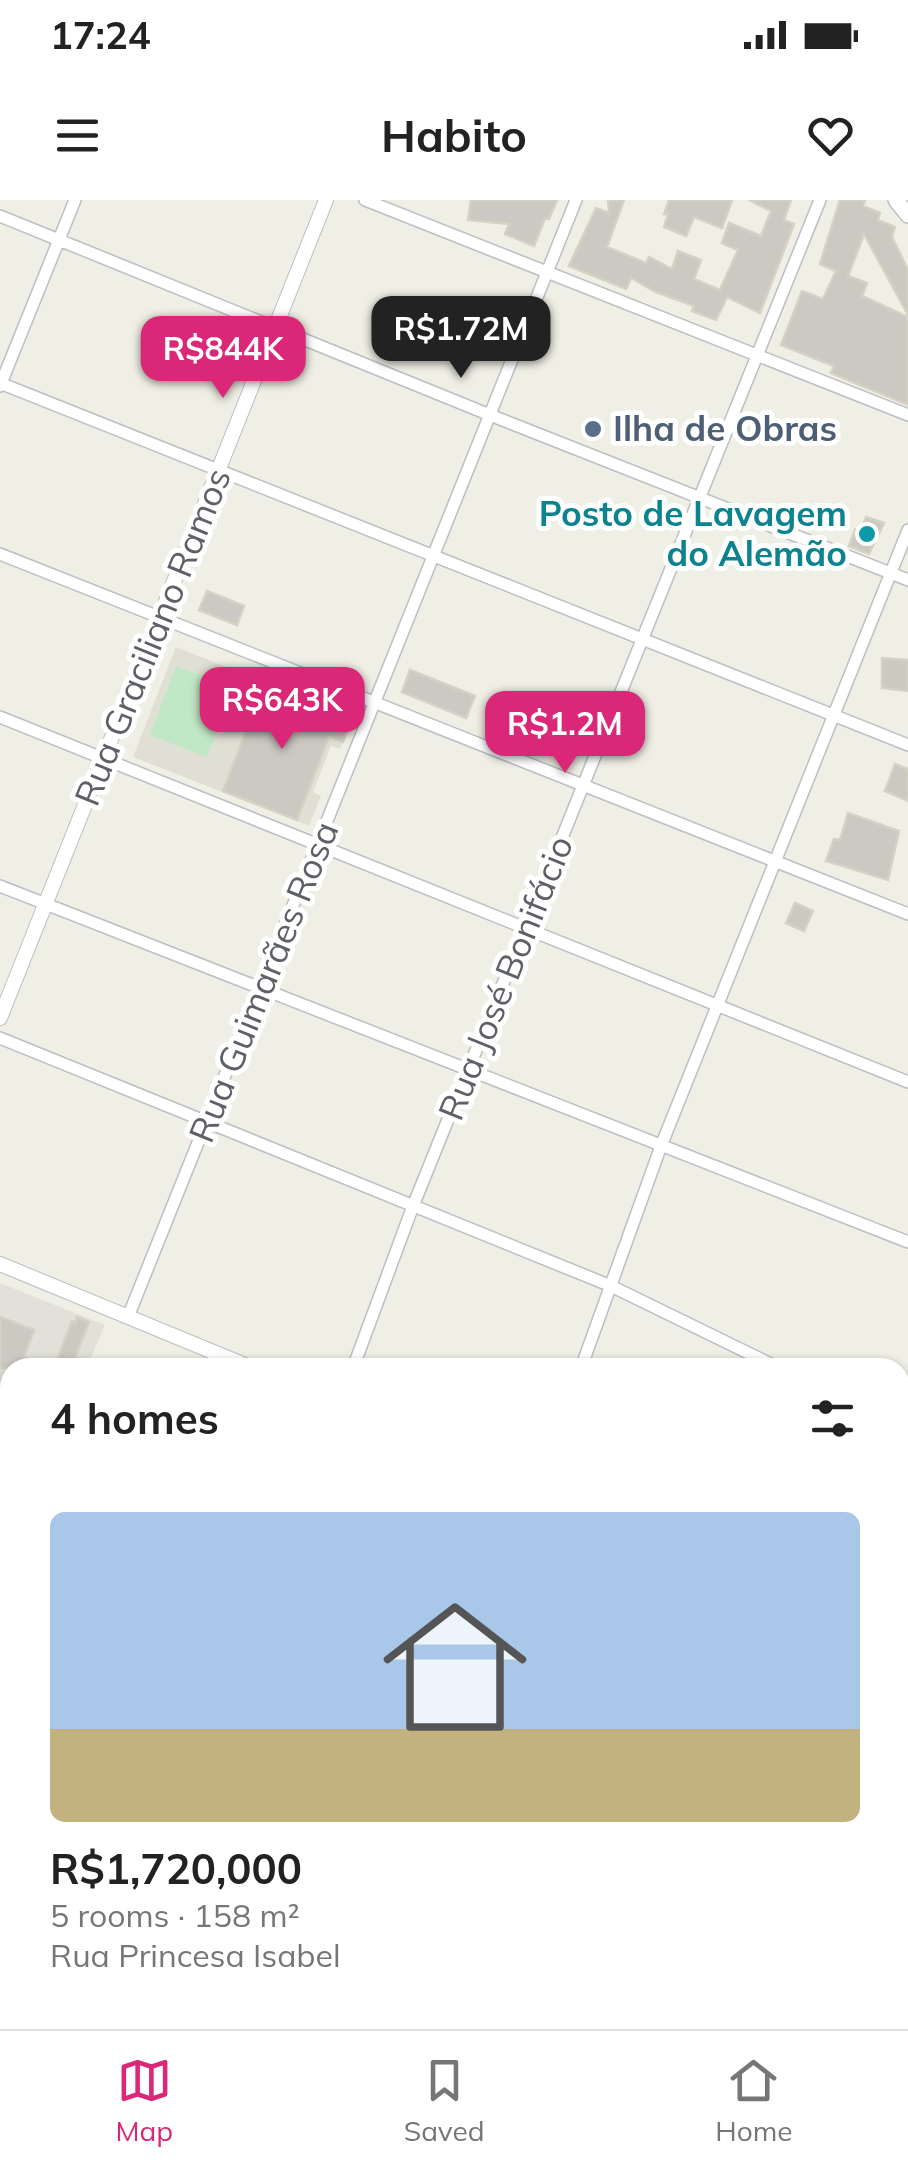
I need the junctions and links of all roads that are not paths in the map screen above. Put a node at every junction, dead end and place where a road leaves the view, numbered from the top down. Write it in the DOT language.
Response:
graph roads {
  1 [pos="75,200"];
  2 [pos="326,200"];
  3 [pos="365,200"];
  4 [pos="576,200"];
  5 [pos="820,200"];
  6 [pos="896,200"];
  7 [pos="908,215"];
  8 [pos="0,216"];
  9 [pos="59,240"];
  10 [pos="546,272"];
  11 [pos="276,327"];
  12 [pos="757,356"];
  13 [pos="0,385"];
  14 [pos="490,415"];
  15 [pos="908,415"];
  16 [pos="219,470"];
  17 [pos="700,498"];
  18 [pos="908,530"];
  19 [pos="0,554"];
  20 [pos="433,556"];
  21 [pos="891,573"];
  22 [pos="908,580"];
  23 [pos="160,618"];
  24 [pos="642,639"];
  25 [pos="375,703"];
  26 [pos="836,716"];
  27 [pos="0,717"];
  28 [pos="908,745"];
  29 [pos="105,759"];
  30 [pos="583,786"];
  31 [pos="318,845"];
  32 [pos="778,861"];
  33 [pos="0,886"];
  34 [pos="47,906"];
  35 [pos="908,914"];
  36 [pos="526,928"];
  37 [pos="261,990"];
  38 [pos="720,1004"];
  39 [pos="0,1018"];
  40 [pos="0,1038"];
  41 [pos="468,1070"];
  42 [pos="908,1082"];
  43 [pos="208,1123"];
  44 [pos="660,1146"];
  45 [pos="413,1206"];
  46 [pos="908,1242"];
  47 [pos="0,1264"];
  48 [pos="611,1286"];
  49 [pos="128,1317"];
  50 [pos="228,1358"];
  51 [pos="356,1358"];
  52 [pos="585,1358"];
  53 [pos="759,1358"];
  1 -- 9 [label="street"];
  2 -- 11 [label="street, Rua Graciliano Ramos"];
  3 -- 10 [label="street"];
  4 -- 10 [label="street, Rua Guimarães Rosa"];
  5 -- 12 [label="street, Rua José Bonifácio"];
  6 -- 7 [label="main road"];
  8 -- 9 [label="street"];
  9 -- 11 [label="street"];
  9 -- 13 [label="street"];
  10 -- 12 [label="street"];
  10 -- 14 [label="street, Rua Guimarães Rosa"];
  11 -- 14 [label="street"];
  11 -- 16 [label="street, Rua Graciliano Ramos"];
  12 -- 15 [label="street"];
  12 -- 17 [label="street, Rua José Bonifácio"];
  13 -- 16 [label="street"];
  14 -- 17 [label="street"];
  14 -- 20 [label="street, Rua Guimarães Rosa"];
  16 -- 20 [label="street"];
  16 -- 23 [label="street, Rua Graciliano Ramos"];
  17 -- 21 [label="street"];
  17 -- 24 [label="street, Rua José Bonifácio"];
  18 -- 21 [label="street"];
  19 -- 23 [label="street"];
  20 -- 24 [label="street"];
  20 -- 25 [label="street, Rua Guimarães Rosa"];
  21 -- 22 [label="street"];
  21 -- 26 [label="street"];
  23 -- 25 [label="street"];
  23 -- 29 [label="street, Rua Graciliano Ramos"];
  24 -- 26 [label="street"];
  24 -- 30 [label="street, Rua José Bonifácio"];
  25 -- 30 [label="street"];
  25 -- 31 [label="street, Rua Guimarães Rosa"];
  26 -- 28 [label="street"];
  26 -- 32 [label="street"];
  27 -- 29 [label="street"];
  29 -- 31 [label="street"];
  29 -- 34 [label="street, Rua Graciliano Ramos"];
  30 -- 32 [label="street"];
  30 -- 36 [label="street, Rua José Bonifácio"];
  31 -- 36 [label="street"];
  31 -- 37 [label="street, Rua Guimarães Rosa"];
  32 -- 35 [label="street"];
  32 -- 38 [label="street"];
  33 -- 34 [label="street"];
  34 -- 37 [label="street"];
  34 -- 39 [label="street, Rua Graciliano Ramos"];
  36 -- 38 [label="street"];
  36 -- 41 [label="street, Rua José Bonifácio"];
  37 -- 41 [label="street"];
  37 -- 43 [label="street, Rua Guimarães Rosa"];
  38 -- 42 [label="street"];
  38 -- 44 [label="street"];
  40 -- 43 [label="street"];
  41 -- 44 [label="street"];
  41 -- 45 [label="street, Rua José Bonifácio"];
  43 -- 45 [label="street"];
  43 -- 49 [label="street, Rua Guimarães Rosa"];
  44 -- 46 [label="street"];
  44 -- 48 [label="street"];
  45 -- 48 [label="street"];
  45 -- 51 [label="street, Rua José Bonifácio"];
  47 -- 49 [label="street"];
  48 -- 52 [label="street"];
  48 -- 53 [label="street"];
  49 -- 50 [label="street"];
}
